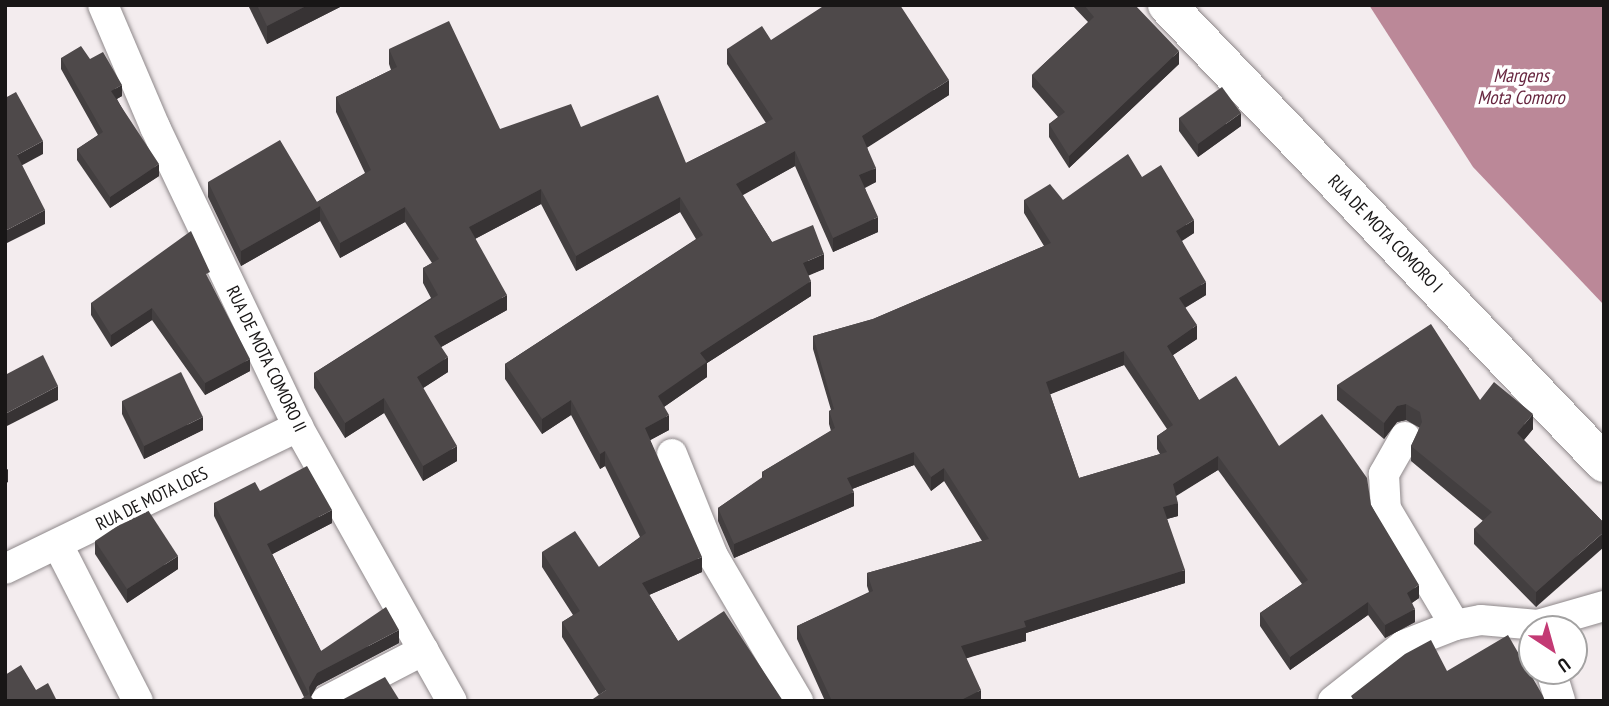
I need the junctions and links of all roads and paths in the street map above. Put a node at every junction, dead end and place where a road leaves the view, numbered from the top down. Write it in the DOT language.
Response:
graph roads {
  1 [pos="103,5"];
  2 [pos="1167,5"];
  3 [pos="298,427"];
  4 [pos="1405,437"];
  5 [pos="672,454"];
  6 [pos="1604,463"];
  7 [pos="58,545"];
  8 [pos="5,569"];
  9 [pos="1604,606"];
  10 [pos="1576,615"];
  11 [pos="1455,625"];
  12 [pos="1518,625"];
  13 [pos="424,650"];
  14 [pos="138,701"];
  15 [pos="327,701"];
  16 [pos="452,701"];
  17 [pos="798,701"];
  18 [pos="1333,701"];
  1 -- 3 [label="street, RUA DE MOTA COMORO II"];
  2 -- 6 [label="street, RUA DE MOTA COMORO I"];
  3 -- 7 [label="street, RUA DE MOTA LOES"];
  3 -- 13 [label="street, RUA DE MOTA COMORO II"];
  4 -- 11 [label="street"];
  5 -- 17 [label="street"];
  7 -- 8 [label="street, RUA DE MOTA LOES"];
  7 -- 14 [label="street"];
  9 -- 10 [label="street"];
  11 -- 12 [label="street"];
  11 -- 18 [label="street"];
  13 -- 15 [label="street"];
  13 -- 16 [label="street, RUA DE MOTA COMORO II"];
}
